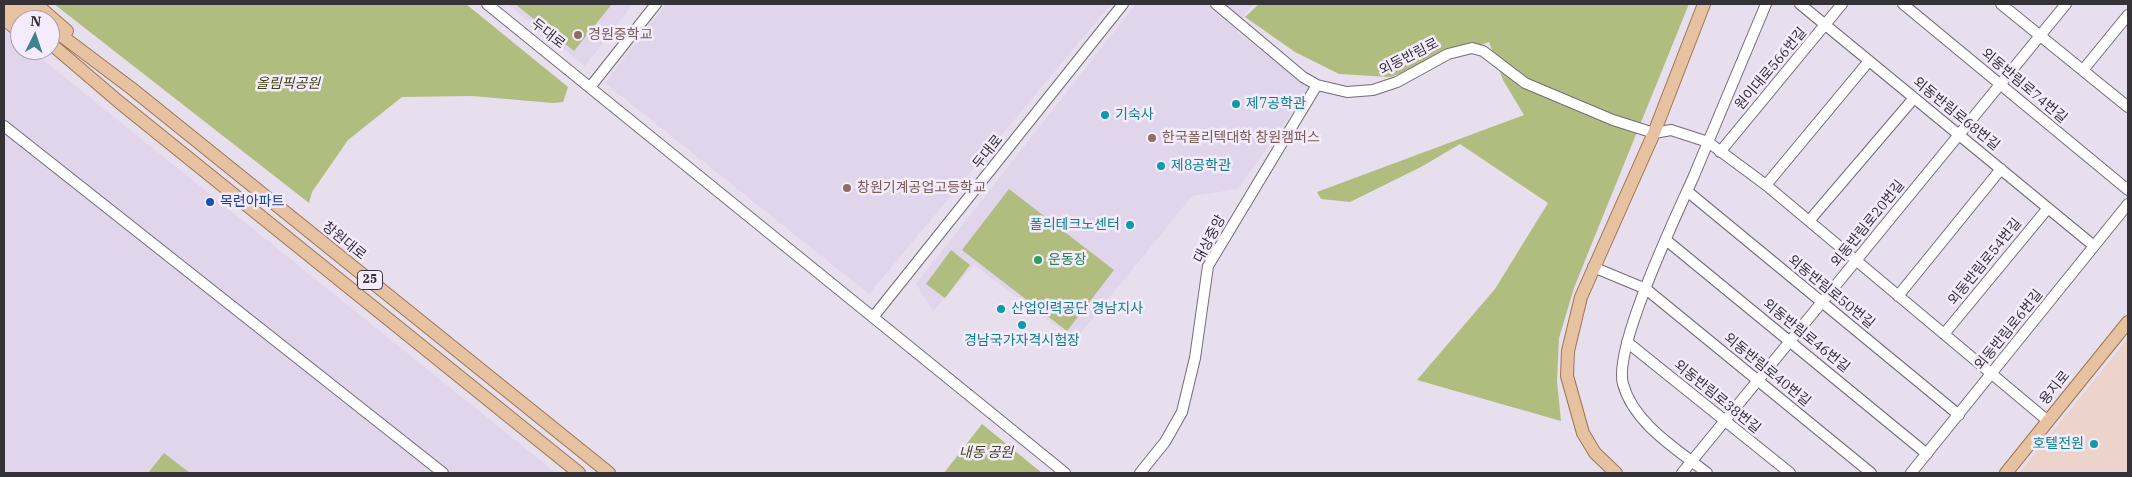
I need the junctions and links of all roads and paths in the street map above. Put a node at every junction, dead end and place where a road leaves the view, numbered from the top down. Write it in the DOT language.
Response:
graph roads {
  1 [pos="36,4"];
  2 [pos="487,4"];
  3 [pos="656,4"];
  4 [pos="1123,4"];
  5 [pos="1216,4"];
  6 [pos="1704,4"];
  7 [pos="1766,4"];
  8 [pos="1800,4"];
  9 [pos="1842,4"];
  10 [pos="1902,4"];
  11 [pos="2002,4"];
  12 [pos="2066,4"];
  13 [pos="2128,15"];
  14 [pos="1825,25"];
  15 [pos="60,35"];
  16 [pos="2040,35"];
  17 [pos="60,52"];
  18 [pos="60,60"];
  19 [pos="1869,61"];
  20 [pos="2083,70"];
  21 [pos="2000,84"];
  22 [pos="1317,85"];
  23 [pos="591,86"];
  24 [pos="131,88"];
  25 [pos="1914,98"];
  26 [pos="119,102"];
  27 [pos="2128,107"];
  28 [pos="4,126"];
  29 [pos="1654,133"];
  30 [pos="1959,135"];
  31 [pos="1708,142"];
  32 [pos="1720,152"];
  33 [pos="2001,169"];
  34 [pos="1766,185"];
  35 [pos="2128,190"];
  36 [pos="1687,191"];
  37 [pos="2128,204"];
  38 [pos="2048,208"];
  39 [pos="1809,221"];
  40 [pos="1666,240"];
  41 [pos="2094,246"];
  42 [pos="1856,260"];
  43 [pos="1594,267"];
  44 [pos="1646,288"];
  45 [pos="1898,296"];
  46 [pos="1822,302"];
  47 [pos="874,316"];
  48 [pos="2128,322"];
  49 [pos="1944,334"];
  50 [pos="1790,341"];
  51 [pos="1628,342"];
  52 [pos="1991,374"];
  53 [pos="1758,380"];
  54 [pos="1958,415"];
  55 [pos="1725,421"];
  56 [pos="2048,421"];
  57 [pos="1927,454"];
  58 [pos="1692,461"];
  59 [pos="443,473"];
  60 [pos="579,473"];
  61 [pos="609,473"];
  62 [pos="1065,473"];
  63 [pos="1140,473"];
  64 [pos="1616,473"];
  65 [pos="1682,473"];
  66 [pos="1707,473"];
  67 [pos="1790,473"];
  68 [pos="1871,473"];
  69 [pos="1911,473"];
  70 [pos="2006,473"];
  1 -- 24 [label="main road, 창원대로 / 25"];
  2 -- 23 [label="street, 두대로"];
  3 -- 23 [label="street"];
  4 -- 47 [label="street, 두대로"];
  5 -- 22 [label="street, 외동반림로"];
  6 -- 29 [label="main road"];
  7 -- 31 [label="street"];
  8 -- 14 [label="street, 외동반림로68번길"];
  9 -- 14 [label="street, 원이대로566번길"];
  10 -- 21 [label="street, 외동반림로74번길"];
  11 -- 16 [label="street"];
  12 -- 16 [label="street, 외동반림로20번길"];
  13 -- 20 [label="street"];
  14 -- 19 [label="street, 외동반림로68번길"];
  14 -- 32 [label="street, 원이대로566번길"];
  15 -- 24 [label="main road, 창원대로 / 25"];
  16 -- 20 [label="street"];
  16 -- 21 [label="street, 외동반림로20번길"];
  17 -- 26 [label="main road, 25"];
  18 -- 26 [label="main road, 25"];
  19 -- 25 [label="street, 외동반림로68번길"];
  19 -- 34 [label="street"];
  20 -- 27 [label="street"];
  21 -- 30 [label="street, 외동반림로20번길"];
  21 -- 35 [label="street, 외동반림로74번길"];
  22 -- 29 [label="street, 외동반림로"];
  22 -- 63 [label="street, 대상중앙"];
  23 -- 47 [label="street, 두대로"];
  24 -- 61 [label="main road, 창원대로 / 25"];
  25 -- 30 [label="street, 외동반림로68번길"];
  25 -- 39 [label="street"];
  26 -- 60 [label="main road, 25"];
  28 -- 59 [label="street"];
  29 -- 31 [label="street"];
  29 -- 43 [label="main road"];
  30 -- 33 [label="street, 외동반림로68번길"];
  30 -- 42 [label="street, 외동반림로20번길"];
  31 -- 32 [label="street"];
  31 -- 36 [label="street"];
  32 -- 34 [label="street"];
  33 -- 38 [label="street, 외동반림로68번길"];
  33 -- 45 [label="street"];
  34 -- 39 [label="street"];
  36 -- 40 [label="street"];
  36 -- 46 [label="street, 외동반림로50번길"];
  37 -- 41 [label="street, 외동반림로6번길"];
  38 -- 41 [label="street, 외동반림로68번길"];
  38 -- 49 [label="street, 외동반림로54번길"];
  39 -- 42 [label="street"];
  40 -- 44 [label="street"];
  40 -- 50 [label="street, 외동반림로46번길"];
  41 -- 52 [label="street, 외동반림로6번길"];
  42 -- 45 [label="street"];
  42 -- 46 [label="street, 외동반림로20번길"];
  43 -- 44 [label="street, 외동반림로40번길"];
  43 -- 64 [label="main road"];
  44 -- 51 [label="street"];
  44 -- 53 [label="street, 외동반림로40번길"];
  45 -- 49 [label="street"];
  46 -- 50 [label="street, 외동반림로20번길"];
  46 -- 54 [label="street, 외동반림로50번길"];
  47 -- 62 [label="street, 두대로"];
  48 -- 56 [label="main road, 용지로"];
  49 -- 52 [label="street"];
  50 -- 53 [label="street, 외동반림로20번길"];
  50 -- 57 [label="street, 외동반림로46번길"];
  51 -- 55 [label="street, 외동반림로38번길"];
  51 -- 58 [label="street"];
  52 -- 54 [label="street, 외동반림로6번길"];
  52 -- 56 [label="street"];
  53 -- 55 [label="street, 외동반림로20번길"];
  53 -- 68 [label="street, 외동반림로40번길"];
  54 -- 57 [label="street, 외동반림로6번길"];
  55 -- 58 [label="street, 외동반림로20번길"];
  55 -- 67 [label="street, 외동반림로38번길"];
  56 -- 70 [label="main road, 용지로"];
  57 -- 69 [label="street, 외동반림로6번길"];
  58 -- 65 [label="street, 외동반림로20번길"];
  58 -- 66 [label="street"];
}
